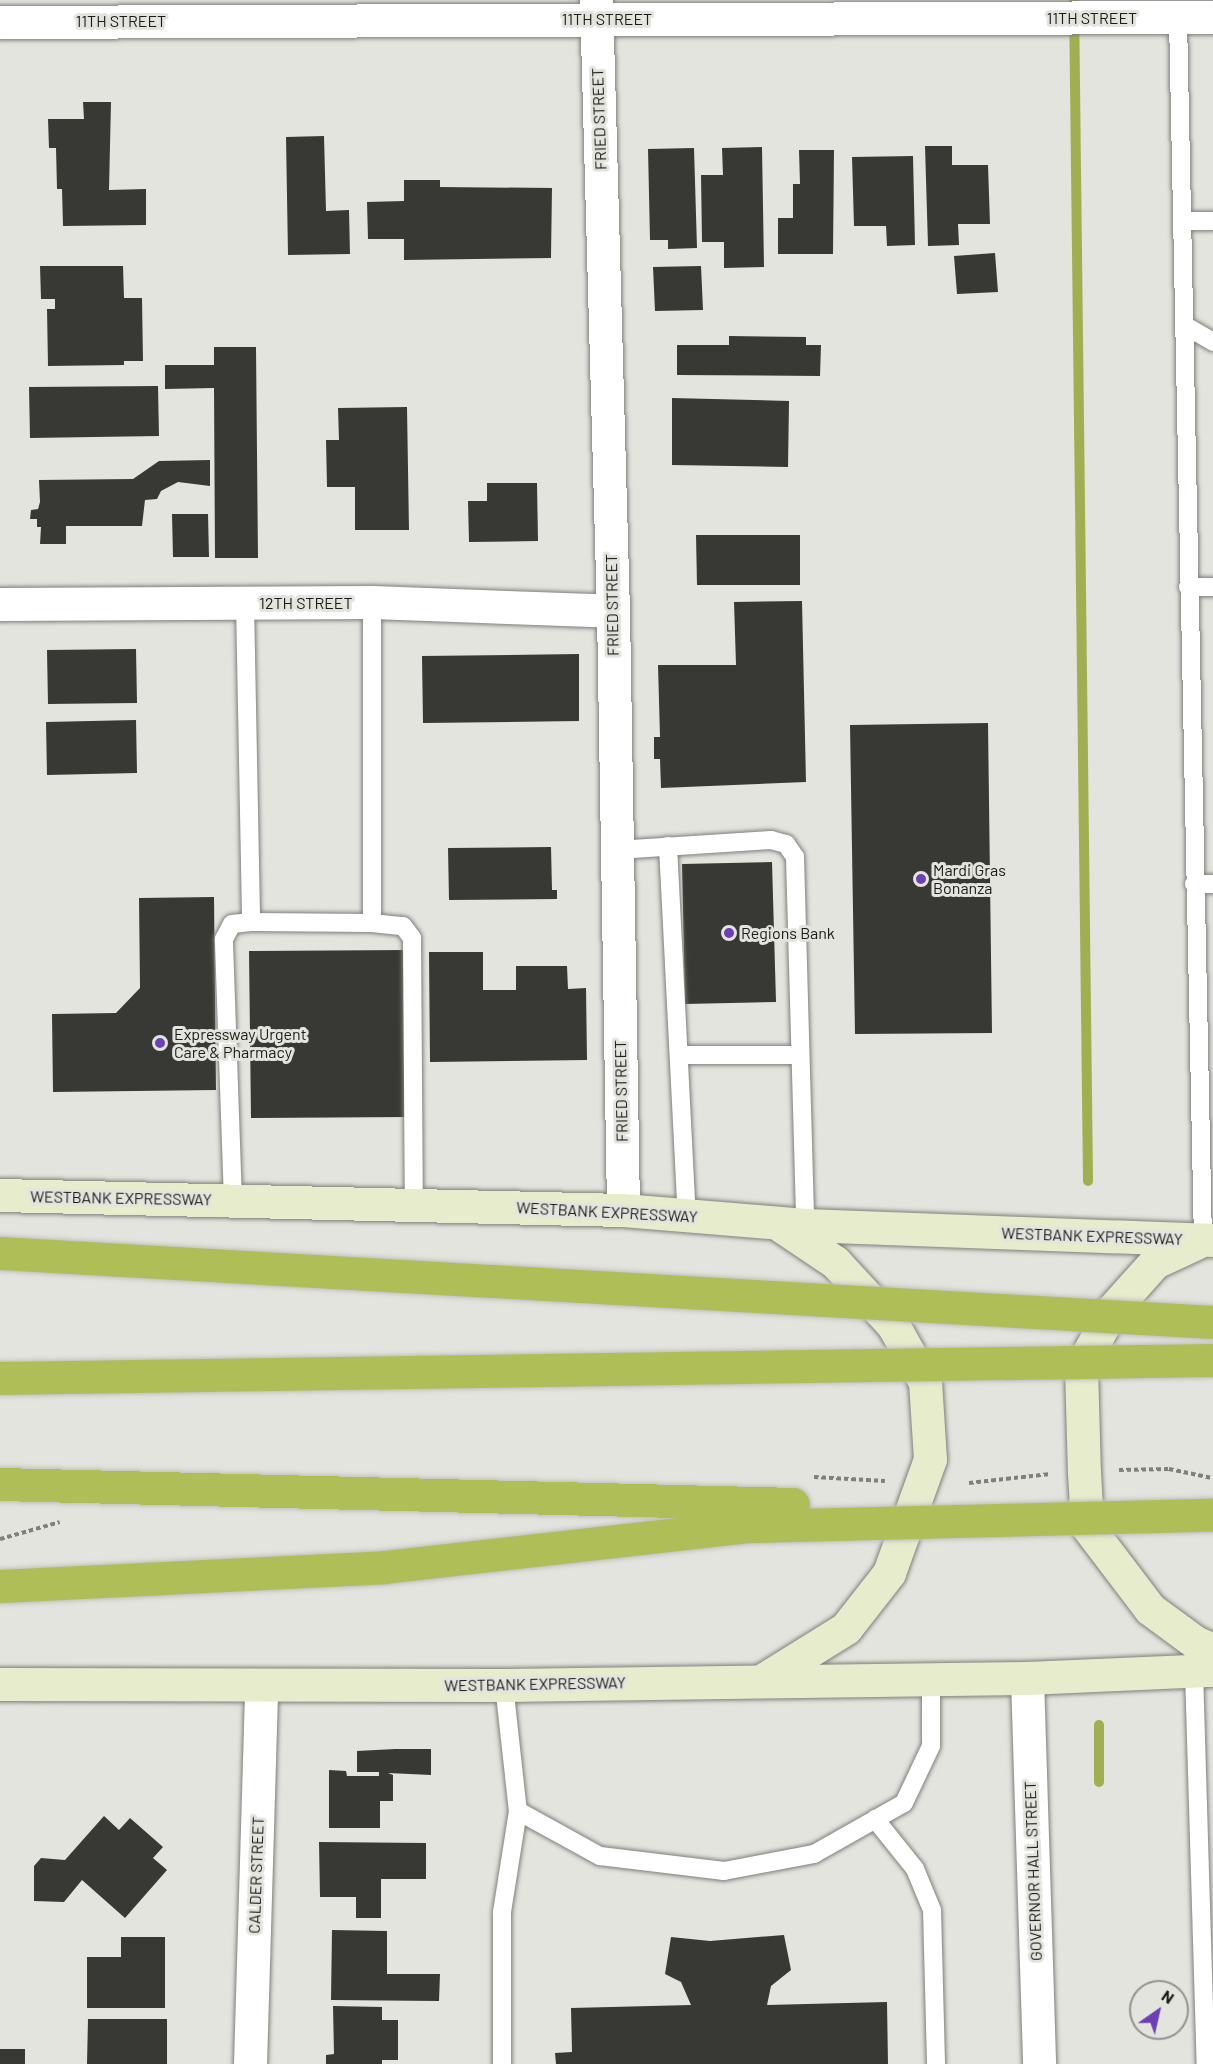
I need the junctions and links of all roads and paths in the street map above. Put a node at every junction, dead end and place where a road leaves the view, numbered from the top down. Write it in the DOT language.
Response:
graph roads {
  1 [pos="596,9"];
  2 [pos="1141,9"];
  3 [pos="1046,12"];
  4 [pos="1213,17"];
  5 [pos="1178,18"];
  6 [pos="0,22"];
  7 [pos="1182,221"];
  8 [pos="1213,221"];
  9 [pos="1184,325"];
  10 [pos="1213,342"];
  11 [pos="1188,587"];
  12 [pos="1213,587"];
  13 [pos="372,602"];
  14 [pos="245,603"];
  15 [pos="0,604"];
  16 [pos="613,611"];
  17 [pos="668,846"];
  18 [pos="617,850"];
  19 [pos="1194,884"];
  20 [pos="1213,884"];
  21 [pos="251,922"];
  22 [pos="372,923"];
  23 [pos="679,1055"];
  24 [pos="800,1055"];
  25 [pos="0,1196"];
  26 [pos="233,1201"];
  27 [pos="414,1205"];
  28 [pos="623,1210"];
  29 [pos="687,1216"];
  30 [pos="791,1224"];
  31 [pos="1208,1239"];
  32 [pos="0,1253"];
  33 [pos="1213,1322"];
  34 [pos="1213,1360"];
  35 [pos="0,1378"];
  36 [pos="1115,1470"];
  37 [pos="1054,1474"];
  38 [pos="1213,1478"];
  39 [pos="967,1483"];
  40 [pos="0,1485"];
  41 [pos="1213,1514"];
  42 [pos="0,1586"];
  43 [pos="1207,1664"];
  44 [pos="931,1678"];
  45 [pos="1027,1678"];
  46 [pos="761,1681"];
  47 [pos="0,1684"];
  48 [pos="504,1685"];
  49 [pos="261,1686"];
  50 [pos="1205,1795"];
  51 [pos="518,1811"];
  52 [pos="875,1819"];
  53 [pos="250,2064"];
  54 [pos="502,2064"];
  55 [pos="936,2064"];
  56 [pos="1039,2064"];
  57 [pos="1206,2064"];
  1 -- 3 [label="street, 11TH STREET"];
  1 -- 6 [label="street, 11TH STREET"];
  1 -- 16 [label="street, FRIED STREET"];
  2 -- 3 [label="street, 11TH STREET"];
  2 -- 5 [label="street, 11TH STREET"];
  4 -- 5 [label="street, 11TH STREET"];
  5 -- 7 [label="lane"];
  7 -- 8 [label="lane"];
  7 -- 9 [label="lane"];
  9 -- 10 [label="lane"];
  9 -- 11 [label="lane"];
  11 -- 12 [label="lane"];
  11 -- 19 [label="lane"];
  13 -- 14 [label="street, 12TH STREET"];
  13 -- 16 [label="street, 12TH STREET"];
  13 -- 22 [label="lane"];
  14 -- 15 [label="street, 12TH STREET"];
  14 -- 21 [label="lane"];
  16 -- 18 [label="street, FRIED STREET"];
  17 -- 18 [label="lane"];
  17 -- 23 [label="lane"];
  17 -- 24 [label="lane"];
  18 -- 28 [label="street, FRIED STREET"];
  19 -- 20 [label="lane"];
  19 -- 31 [label="lane"];
  21 -- 22 [label="lane"];
  21 -- 26 [label="lane"];
  22 -- 27 [label="lane"];
  23 -- 24 [label="lane"];
  23 -- 29 [label="lane"];
  24 -- 30 [label="lane"];
  25 -- 26 [label="main road, WESTBANK EXPRESSWAY"];
  26 -- 27 [label="main road, WESTBANK EXPRESSWAY"];
  27 -- 28 [label="main road, WESTBANK EXPRESSWAY"];
  28 -- 29 [label="main road, WESTBANK EXPRESSWAY"];
  29 -- 30 [label="main road, WESTBANK EXPRESSWAY"];
  30 -- 31 [label="main road, WESTBANK EXPRESSWAY"];
  30 -- 46 [label="main road"];
  31 -- 43 [label="main road"];
  32 -- 33 [label="highway, bridge"];
  34 -- 35 [label="highway, bridge"];
  36 -- 38 [label="path"];
  37 -- 39 [label="path"];
  40 -- 41 [label="highway, bridge"];
  41 -- 42 [label="highway, bridge"];
  43 -- 45 [label="main road, WESTBANK EXPRESSWAY"];
  43 -- 50 [label="lane"];
  44 -- 45 [label="main road, WESTBANK EXPRESSWAY"];
  44 -- 46 [label="main road, WESTBANK EXPRESSWAY"];
  44 -- 52 [label="lane"];
  45 -- 56 [label="street, GOVERNOR HALL STREET"];
  46 -- 48 [label="main road, WESTBANK EXPRESSWAY"];
  47 -- 49 [label="main road, WESTBANK EXPRESSWAY"];
  48 -- 49 [label="main road, WESTBANK EXPRESSWAY"];
  48 -- 51 [label="lane"];
  49 -- 53 [label="street, CALDER STREET"];
  50 -- 57 [label="lane"];
  51 -- 52 [label="lane"];
  51 -- 54 [label="lane"];
  52 -- 55 [label="lane"];
}
